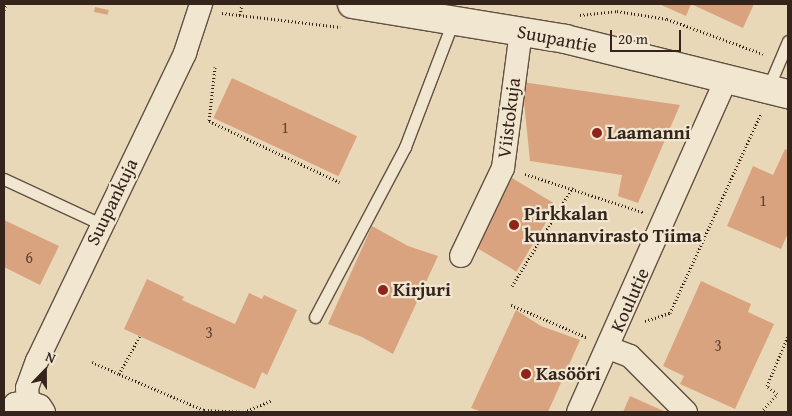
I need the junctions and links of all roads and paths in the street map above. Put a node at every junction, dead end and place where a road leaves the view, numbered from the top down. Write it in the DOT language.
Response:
graph roads {
  1 [pos="6,4"];
  2 [pos="242,4"];
  3 [pos="200,7"];
  4 [pos="4,10"];
  5 [pos="591,12"];
  6 [pos="240,15"];
  7 [pos="351,16"];
  8 [pos="453,19"];
  9 [pos="521,31"];
  10 [pos="788,41"];
  11 [pos="779,58"];
  12 [pos="215,67"];
  13 [pos="727,78"];
  14 [pos="773,97"];
  15 [pos="503,168"];
  16 [pos="4,179"];
  17 [pos="339,182"];
  18 [pos="573,187"];
  19 [pos="645,213"];
  20 [pos="101,224"];
  21 [pos="461,256"];
  22 [pos="512,286"];
  23 [pos="511,305"];
  24 [pos="315,317"];
  25 [pos="646,320"];
  26 [pos="140,336"];
  27 [pos="788,336"];
  28 [pos="587,338"];
  29 [pos="609,348"];
  30 [pos="92,362"];
  31 [pos="119,374"];
  32 [pos="272,400"];
  33 [pos="36,407"];
  34 [pos="9,412"];
  35 [pos="244,412"];
  36 [pos="578,412"];
  37 [pos="686,412"];
  38 [pos="761,412"];
  1 -- 4 [label="path"];
  2 -- 6 [label="path"];
  3 -- 6 [label="path"];
  3 -- 20 [label="street, Suupankuja"];
  5 -- 11 [label="path"];
  6 -- 7 [label="path"];
  7 -- 8 [label="street, Suupantie"];
  8 -- 9 [label="street, Suupantie"];
  8 -- 24 [label="lane"];
  9 -- 13 [label="street, Suupantie"];
  9 -- 15 [label="street, Viistokuja"];
  10 -- 11 [label="lane"];
  11 -- 14 [label="lane"];
  12 -- 17 [label="path"];
  13 -- 14 [label="street, Suupantie"];
  13 -- 29 [label="street, Koulutie"];
  14 -- 25 [label="path"];
  15 -- 18 [label="path"];
  15 -- 21 [label="street, Viistokuja"];
  16 -- 20 [label="lane"];
  18 -- 19 [label="path"];
  18 -- 22 [label="path"];
  20 -- 33 [label="street, Suupankuja"];
  23 -- 28 [label="path"];
  26 -- 31 [label="path"];
  27 -- 38 [label="path"];
  29 -- 36 [label="street, Koulutie"];
  29 -- 37 [label="street"];
  30 -- 31 [label="path"];
  31 -- 35 [label="path"];
  32 -- 35 [label="path"];
  33 -- 34 [label="street, Suupankuja"];
}
